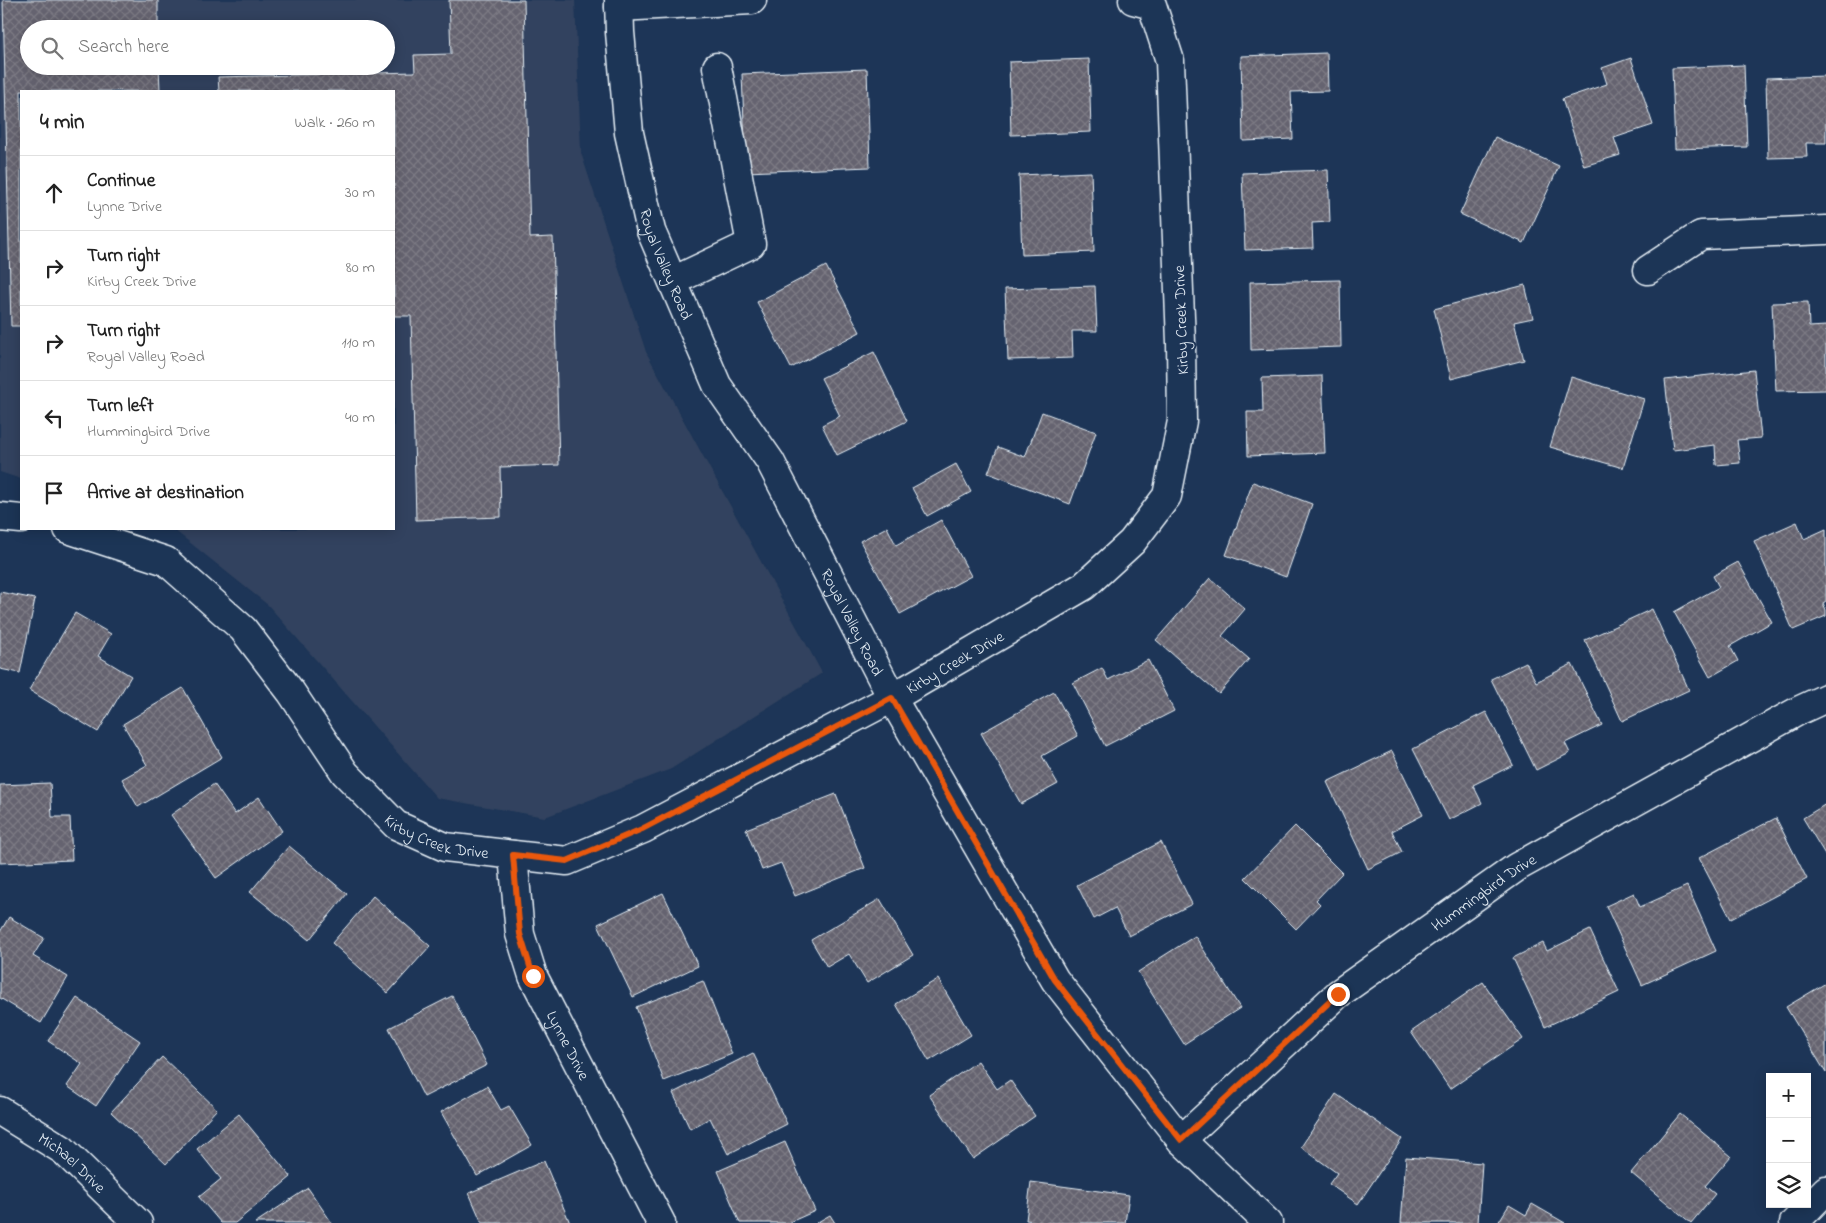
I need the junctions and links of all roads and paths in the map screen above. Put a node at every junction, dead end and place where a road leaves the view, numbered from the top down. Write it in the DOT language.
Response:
graph roads {
  1 [pos="752,0"];
  2 [pos="619,3"];
  3 [pos="1142,3"];
  4 [pos="717,67"];
  5 [pos="1826,230"];
  6 [pos="1648,270"];
  7 [pos="673,281"];
  8 [pos="0,517"];
  9 [pos="20,519"];
  10 [pos="71,530"];
  11 [pos="892,698"];
  12 [pos="1826,698"];
  13 [pos="513,855"];
  14 [pos="0,1110"];
  15 [pos="1181,1140"];
  16 [pos="1826,1190"];
  17 [pos="138,1223"];
  18 [pos="661,1223"];
  19 [pos="1268,1223"];
  20 [pos="1794,1223"];
  1 -- 2 [label="street"];
  2 -- 7 [label="street, Royal Valley Road"];
  3 -- 11 [label="street, Kirby Creek Drive"];
  4 -- 7 [label="street"];
  5 -- 6 [label="street"];
  7 -- 11 [label="street, Royal Valley Road"];
  8 -- 9 [label="street"];
  10 -- 13 [label="street, Kirby Creek Drive"];
  11 -- 13 [label="street, Kirby Creek Drive"];
  11 -- 15 [label="street, Royal Valley Road"];
  12 -- 15 [label="street, Hummingbird Drive"];
  13 -- 18 [label="street, Lynne Drive"];
  14 -- 17 [label="street, Michael Drive"];
  15 -- 19 [label="street, Royal Valley Road"];
  16 -- 20 [label="street"];
}
